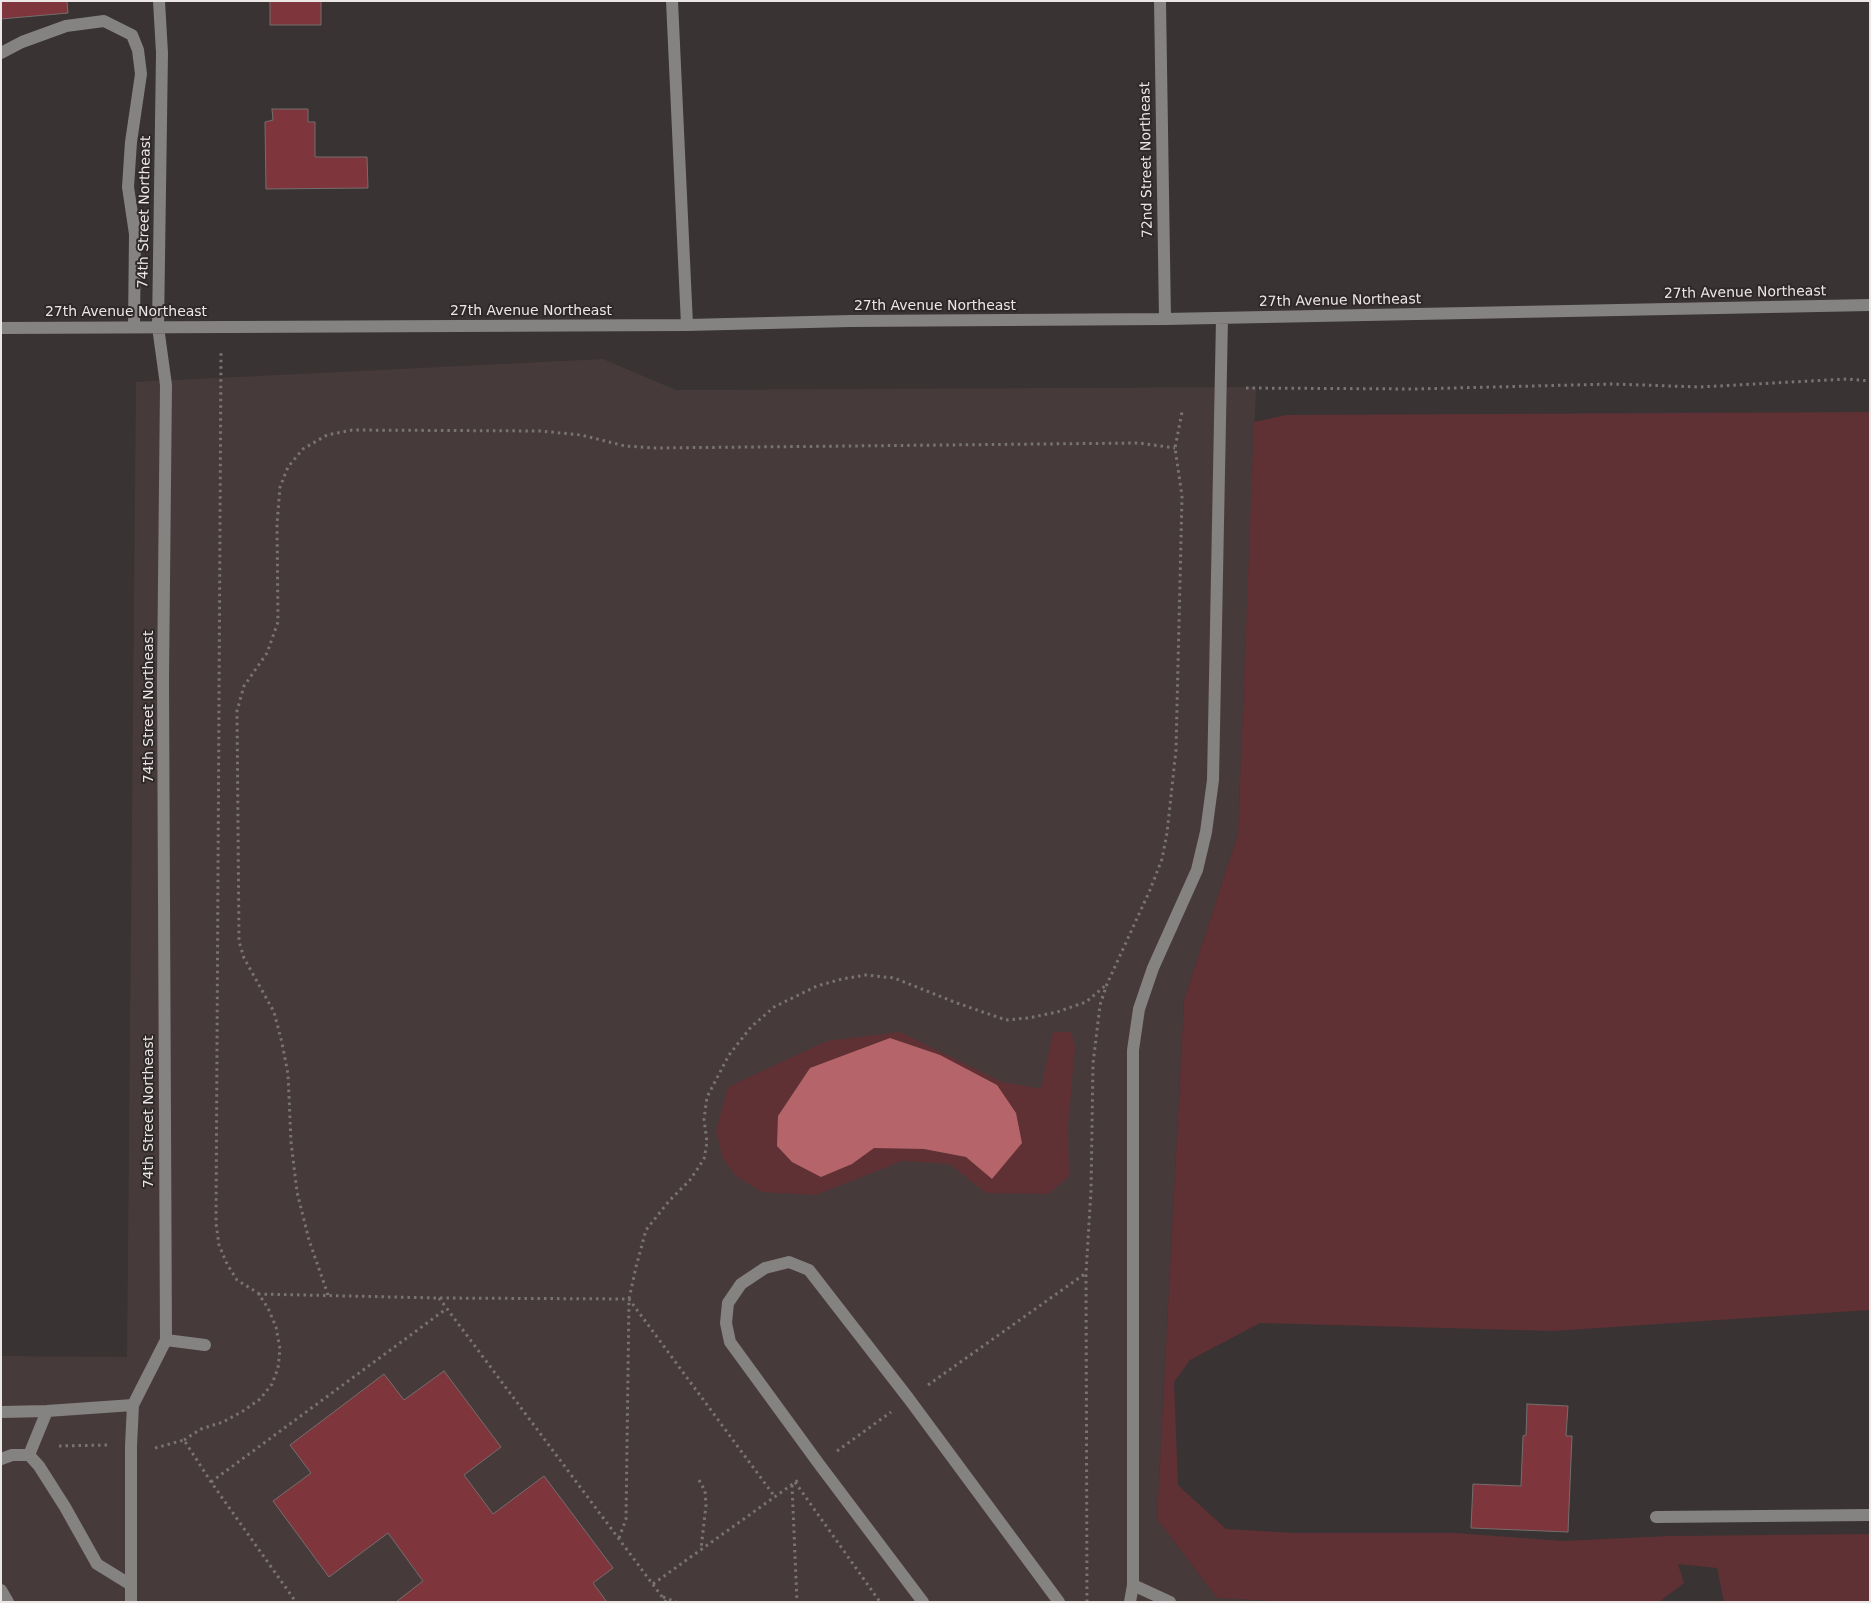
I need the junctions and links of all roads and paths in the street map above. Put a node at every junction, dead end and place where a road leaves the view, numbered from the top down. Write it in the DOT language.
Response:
graph roads {
  1 [pos="159,1"];
  2 [pos="672,1"];
  3 [pos="1160,1"];
  4 [pos="1,53"];
  5 [pos="1870,305"];
  6 [pos="1222,318"];
  7 [pos="1164,319"];
  8 [pos="686,325"];
  9 [pos="134,327"];
  10 [pos="158,327"];
  11 [pos="221,327"];
  12 [pos="1,328"];
  13 [pos="1870,381"];
  14 [pos="1246,388"];
  15 [pos="1175,448"];
  16 [pos="1107,984"];
  17 [pos="1086,1273"];
  18 [pos="258,1294"];
  19 [pos="328,1295"];
  20 [pos="438,1298"];
  21 [pos="629,1299"];
  22 [pos="446,1309"];
  23 [pos="166,1340"];
  24 [pos="205,1345"];
  25 [pos="923,1388"];
  26 [pos="133,1405"];
  27 [pos="895,1410"];
  28 [pos="47,1411"];
  29 [pos="1,1412"];
  30 [pos="184,1440"];
  31 [pos="113,1445"];
  32 [pos="59,1446"];
  33 [pos="148,1447"];
  34 [pos="835,1453"];
  35 [pos="29,1454"];
  36 [pos="1,1459"];
  37 [pos="803,1476"];
  38 [pos="699,1480"];
  39 [pos="211,1482"];
  40 [pos="793,1483"];
  41 [pos="775,1497"];
  42 [pos="1870,1515"];
  43 [pos="1656,1517"];
  44 [pos="619,1538"];
  45 [pos="701,1550"];
  46 [pos="653,1584"];
  47 [pos="1134,1585"];
  48 [pos="131,1586"];
  49 [pos="1,1590"];
  50 [pos="662,1596"];
  51 [pos="8,1602"];
  52 [pos="131,1602"];
  53 [pos="296,1602"];
  54 [pos="666,1602"];
  55 [pos="676,1602"];
  56 [pos="797,1602"];
  57 [pos="880,1602"];
  58 [pos="923,1602"];
  59 [pos="1058,1602"];
  60 [pos="1130,1602"];
  61 [pos="1170,1602"];
  1 -- 10 [label="street, 74th Street Northeast"];
  2 -- 8 [label="street"];
  3 -- 7 [label="street, 72nd Street Northeast"];
  4 -- 9 [label="street"];
  5 -- 6 [label="street, 27th Avenue Northeast"];
  6 -- 7 [label="street, 27th Avenue Northeast"];
  6 -- 47 [label="street"];
  7 -- 8 [label="street, 27th Avenue Northeast"];
  8 -- 11 [label="street, 27th Avenue Northeast"];
  9 -- 10 [label="street, 27th Avenue Northeast"];
  9 -- 12 [label="street, 27th Avenue Northeast"];
  10 -- 11 [label="street, 27th Avenue Northeast"];
  10 -- 23 [label="street, 74th Street Northeast"];
  11 -- 18 [label="path"];
  13 -- 14 [label="path"];
  15 -- 19 [label="path"];
  16 -- 21 [label="path"];
  17 -- 25 [label="path"];
  18 -- 19 [label="path"];
  18 -- 30 [label="path"];
  19 -- 20 [label="path"];
  20 -- 21 [label="path"];
  20 -- 22 [label="path"];
  21 -- 41 [label="path"];
  21 -- 44 [label="path"];
  22 -- 39 [label="path"];
  22 -- 44 [label="path"];
  23 -- 24 [label="street"];
  23 -- 26 [label="street, 74th Street Northeast"];
  26 -- 28 [label="street"];
  26 -- 48 [label="street"];
  27 -- 34 [label="path"];
  28 -- 29 [label="street"];
  28 -- 35 [label="street"];
  30 -- 33 [label="path"];
  30 -- 39 [label="path"];
  31 -- 32 [label="path"];
  35 -- 36 [label="street"];
  35 -- 48 [label="street"];
  37 -- 40 [label="path"];
  38 -- 45 [label="path"];
  39 -- 53 [label="path"];
  40 -- 41 [label="path"];
  40 -- 56 [label="path"];
  40 -- 57 [label="path"];
  41 -- 45 [label="path"];
  42 -- 43 [label="street"];
  44 -- 46 [label="path"];
  45 -- 46 [label="path"];
  46 -- 50 [label="path"];
  47 -- 60 [label="street"];
  47 -- 61 [label="street"];
  48 -- 52 [label="street"];
  49 -- 51 [label="street"];
  50 -- 54 [label="path"];
  50 -- 55 [label="path"];
  58 -- 59 [label="street"];
}
